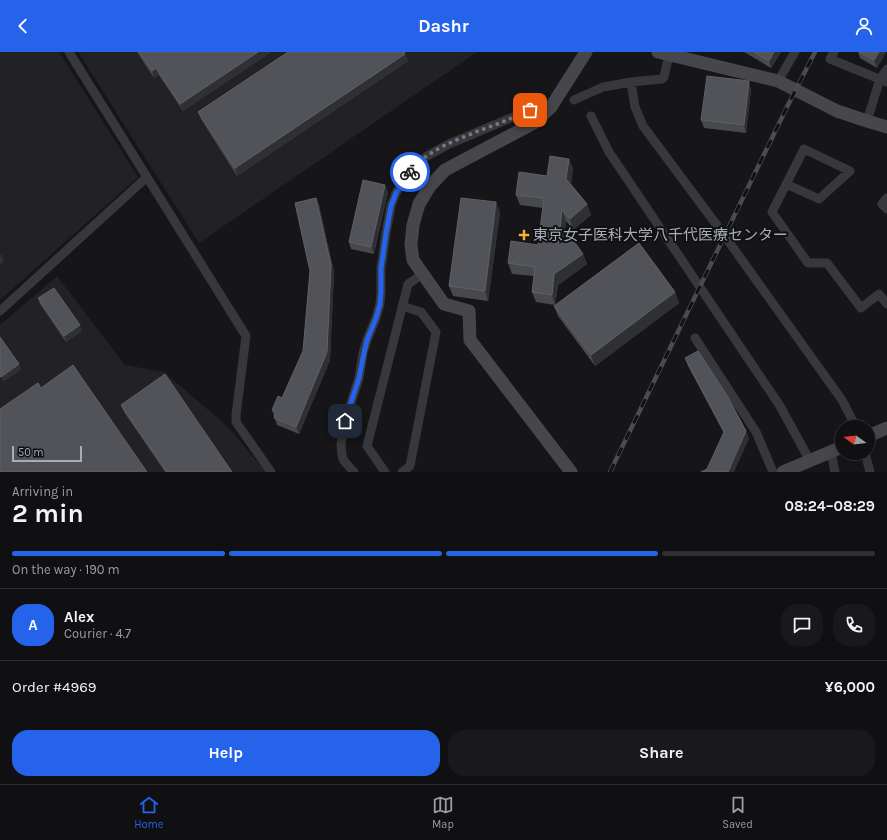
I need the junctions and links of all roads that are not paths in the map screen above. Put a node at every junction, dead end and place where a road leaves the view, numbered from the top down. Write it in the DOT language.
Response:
graph roads {
  1 [pos="69,52"];
  2 [pos="586,52"];
  3 [pos="795,52"];
  4 [pos="834,52"];
  5 [pos="664,53"];
  6 [pos="887,69"];
  7 [pos="778,81"];
  8 [pos="884,81"];
  9 [pos="631,82"];
  10 [pos="574,100"];
  11 [pos="551,107"];
  12 [pos="591,116"];
  13 [pos="867,121"];
  14 [pos="887,127"];
  15 [pos="147,178"];
  16 [pos="786,184"];
  17 [pos="887,198"];
  18 [pos="887,209"];
  19 [pos="423,274"];
  20 [pos="887,304"];
  21 [pos="402,306"];
  22 [pos="0,311"];
  23 [pos="696,338"];
  24 [pos="852,420"];
  25 [pos="887,428"];
  26 [pos="875,433"];
  27 [pos="835,449"];
  28 [pos="836,460"];
  29 [pos="867,460"];
  30 [pos="810,461"];
  31 [pos="786,471"];
  32 [pos="271,472"];
  33 [pos="354,472"];
  34 [pos="385,472"];
  35 [pos="402,472"];
  36 [pos="571,472"];
  37 [pos="773,472"];
  38 [pos="835,472"];
  39 [pos="870,472"];
  1 -- 15 [label="street"];
  2 -- 11 [label="street"];
  3 -- 7 [label="street"];
  4 -- 8 [label="street"];
  5 -- 7 [label="street"];
  5 -- 9 [label="street"];
  6 -- 8 [label="street"];
  7 -- 13 [label="street"];
  8 -- 13 [label="street"];
  9 -- 10 [label="street"];
  9 -- 24 [label="street"];
  11 -- 19 [label="street"];
  11 -- 33 [label="street"];
  12 -- 30 [label="street"];
  13 -- 14 [label="street"];
  15 -- 22 [label="street"];
  15 -- 32 [label="street"];
  16 -- 16 [label="street"];
  16 -- 20 [label="street"];
  17 -- 18 [label="street"];
  19 -- 21 [label="street"];
  19 -- 36 [label="street"];
  21 -- 34 [label="street"];
  21 -- 35 [label="street"];
  23 -- 37 [label="street"];
  25 -- 26 [label="street"];
  27 -- 30 [label="street"];
  28 -- 38 [label="street"];
  29 -- 39 [label="street"];
  30 -- 31 [label="street"];
}
